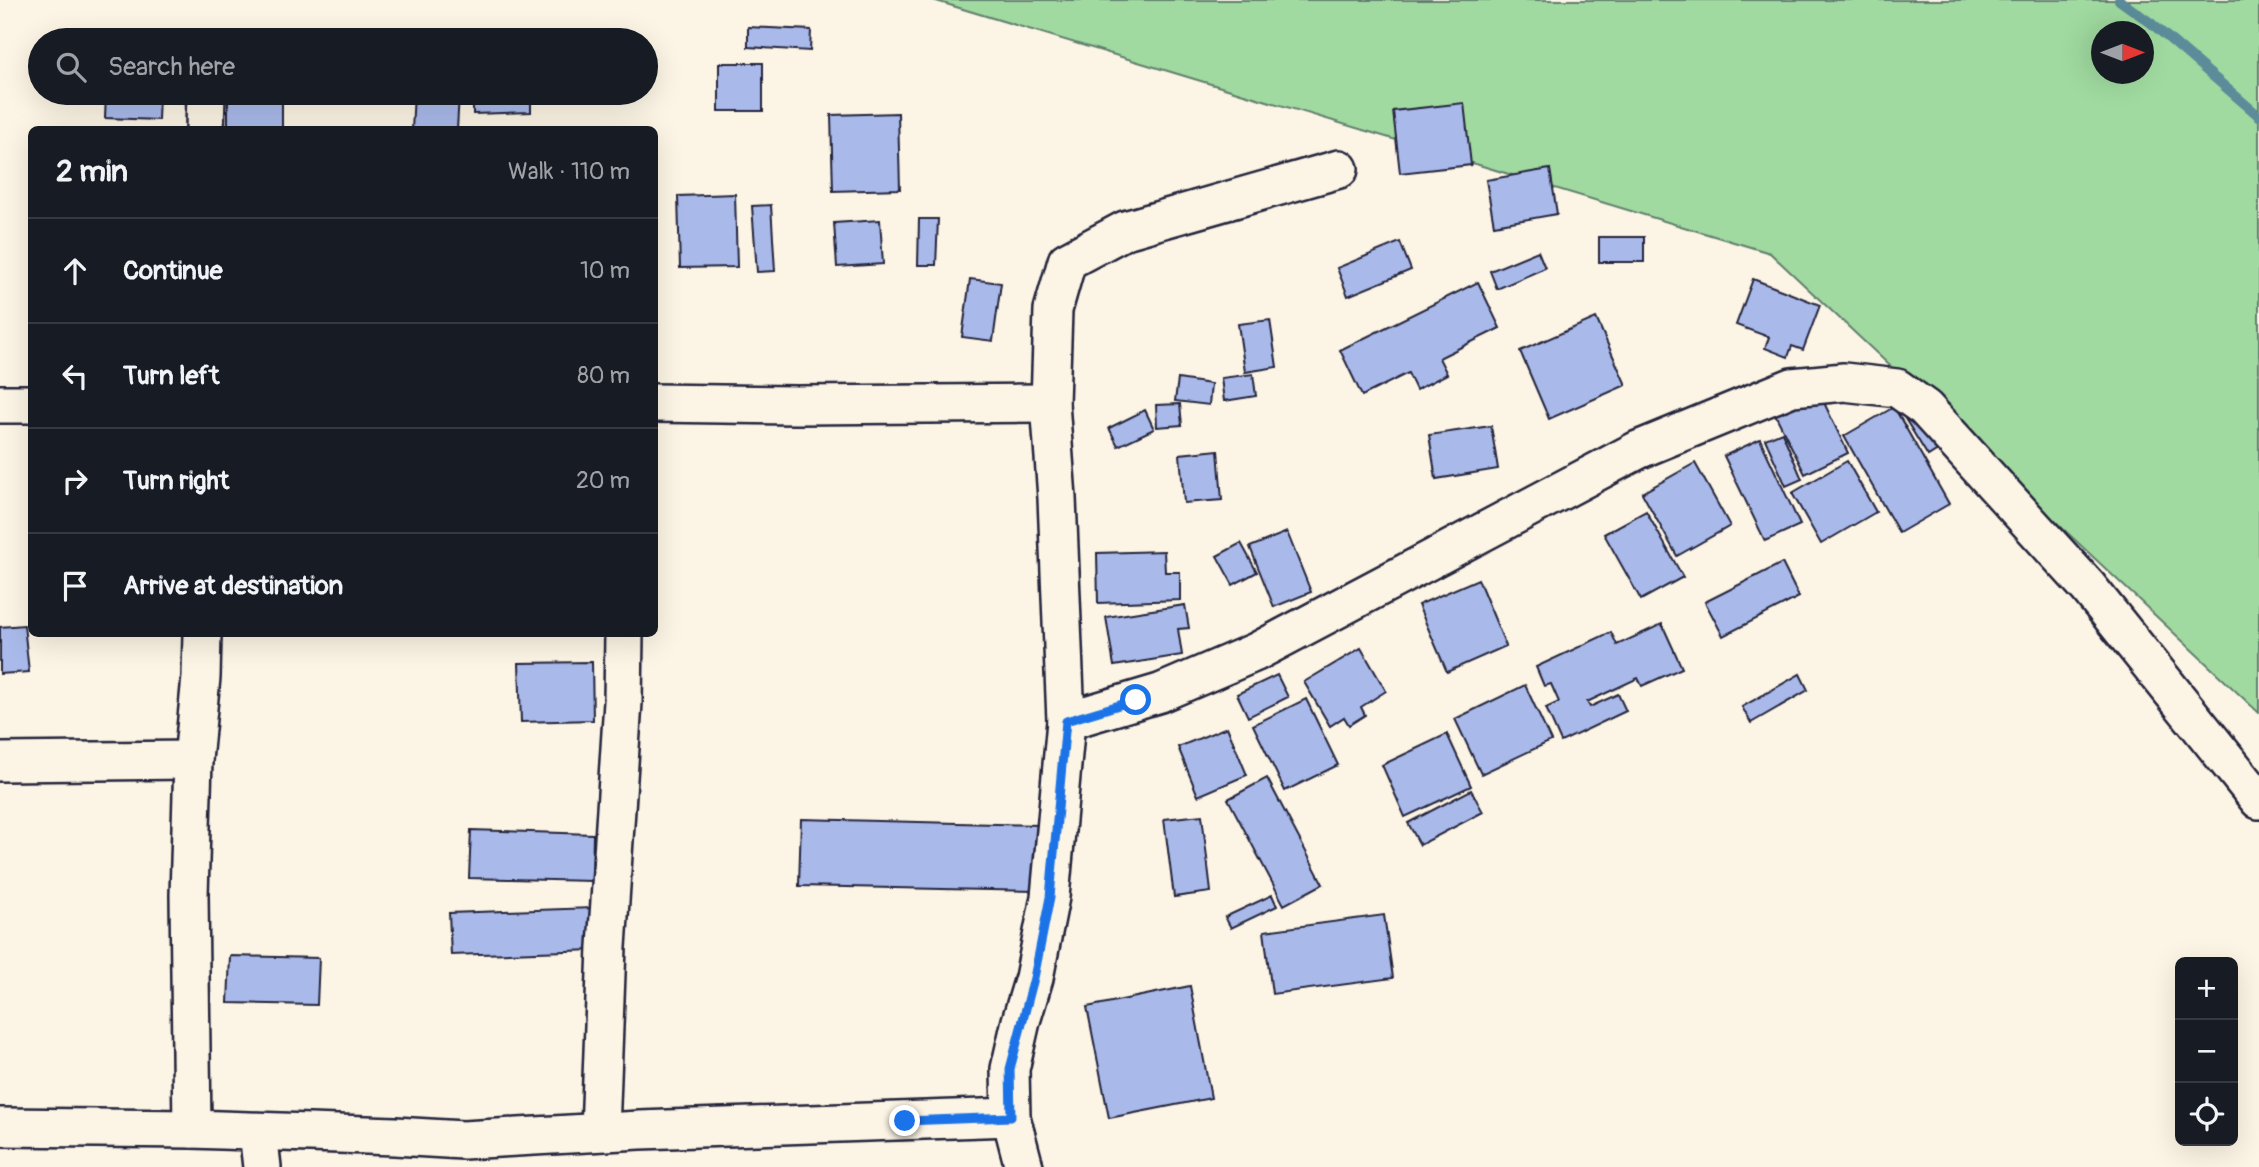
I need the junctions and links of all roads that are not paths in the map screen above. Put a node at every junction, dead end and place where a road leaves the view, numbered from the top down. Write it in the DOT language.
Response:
graph roads {
  1 [pos="206,105"];
  2 [pos="205,126"];
  3 [pos="1339,169"];
  4 [pos="658,403"];
  5 [pos="1050,403"];
  6 [pos="0,404"];
  7 [pos="28,404"];
  8 [pos="202,637"];
  9 [pos="624,637"];
  10 [pos="1066,721"];
  11 [pos="194,760"];
  12 [pos="0,762"];
  13 [pos="2259,800"];
  14 [pos="1011,1117"];
  15 [pos="0,1127"];
  16 [pos="192,1129"];
  17 [pos="600,1132"];
  18 [pos="260,1150"];
  19 [pos="1024,1167"];
  1 -- 2 [label="street"];
  3 -- 5 [label="street"];
  4 -- 5 [label="street"];
  5 -- 10 [label="street"];
  6 -- 7 [label="street"];
  8 -- 11 [label="street"];
  9 -- 17 [label="street"];
  10 -- 13 [label="street"];
  10 -- 14 [label="street"];
  11 -- 12 [label="street"];
  11 -- 16 [label="street"];
  14 -- 17 [label="street"];
  14 -- 19 [label="street"];
  15 -- 16 [label="street"];
  16 -- 18 [label="street"];
  17 -- 18 [label="street"];
}
